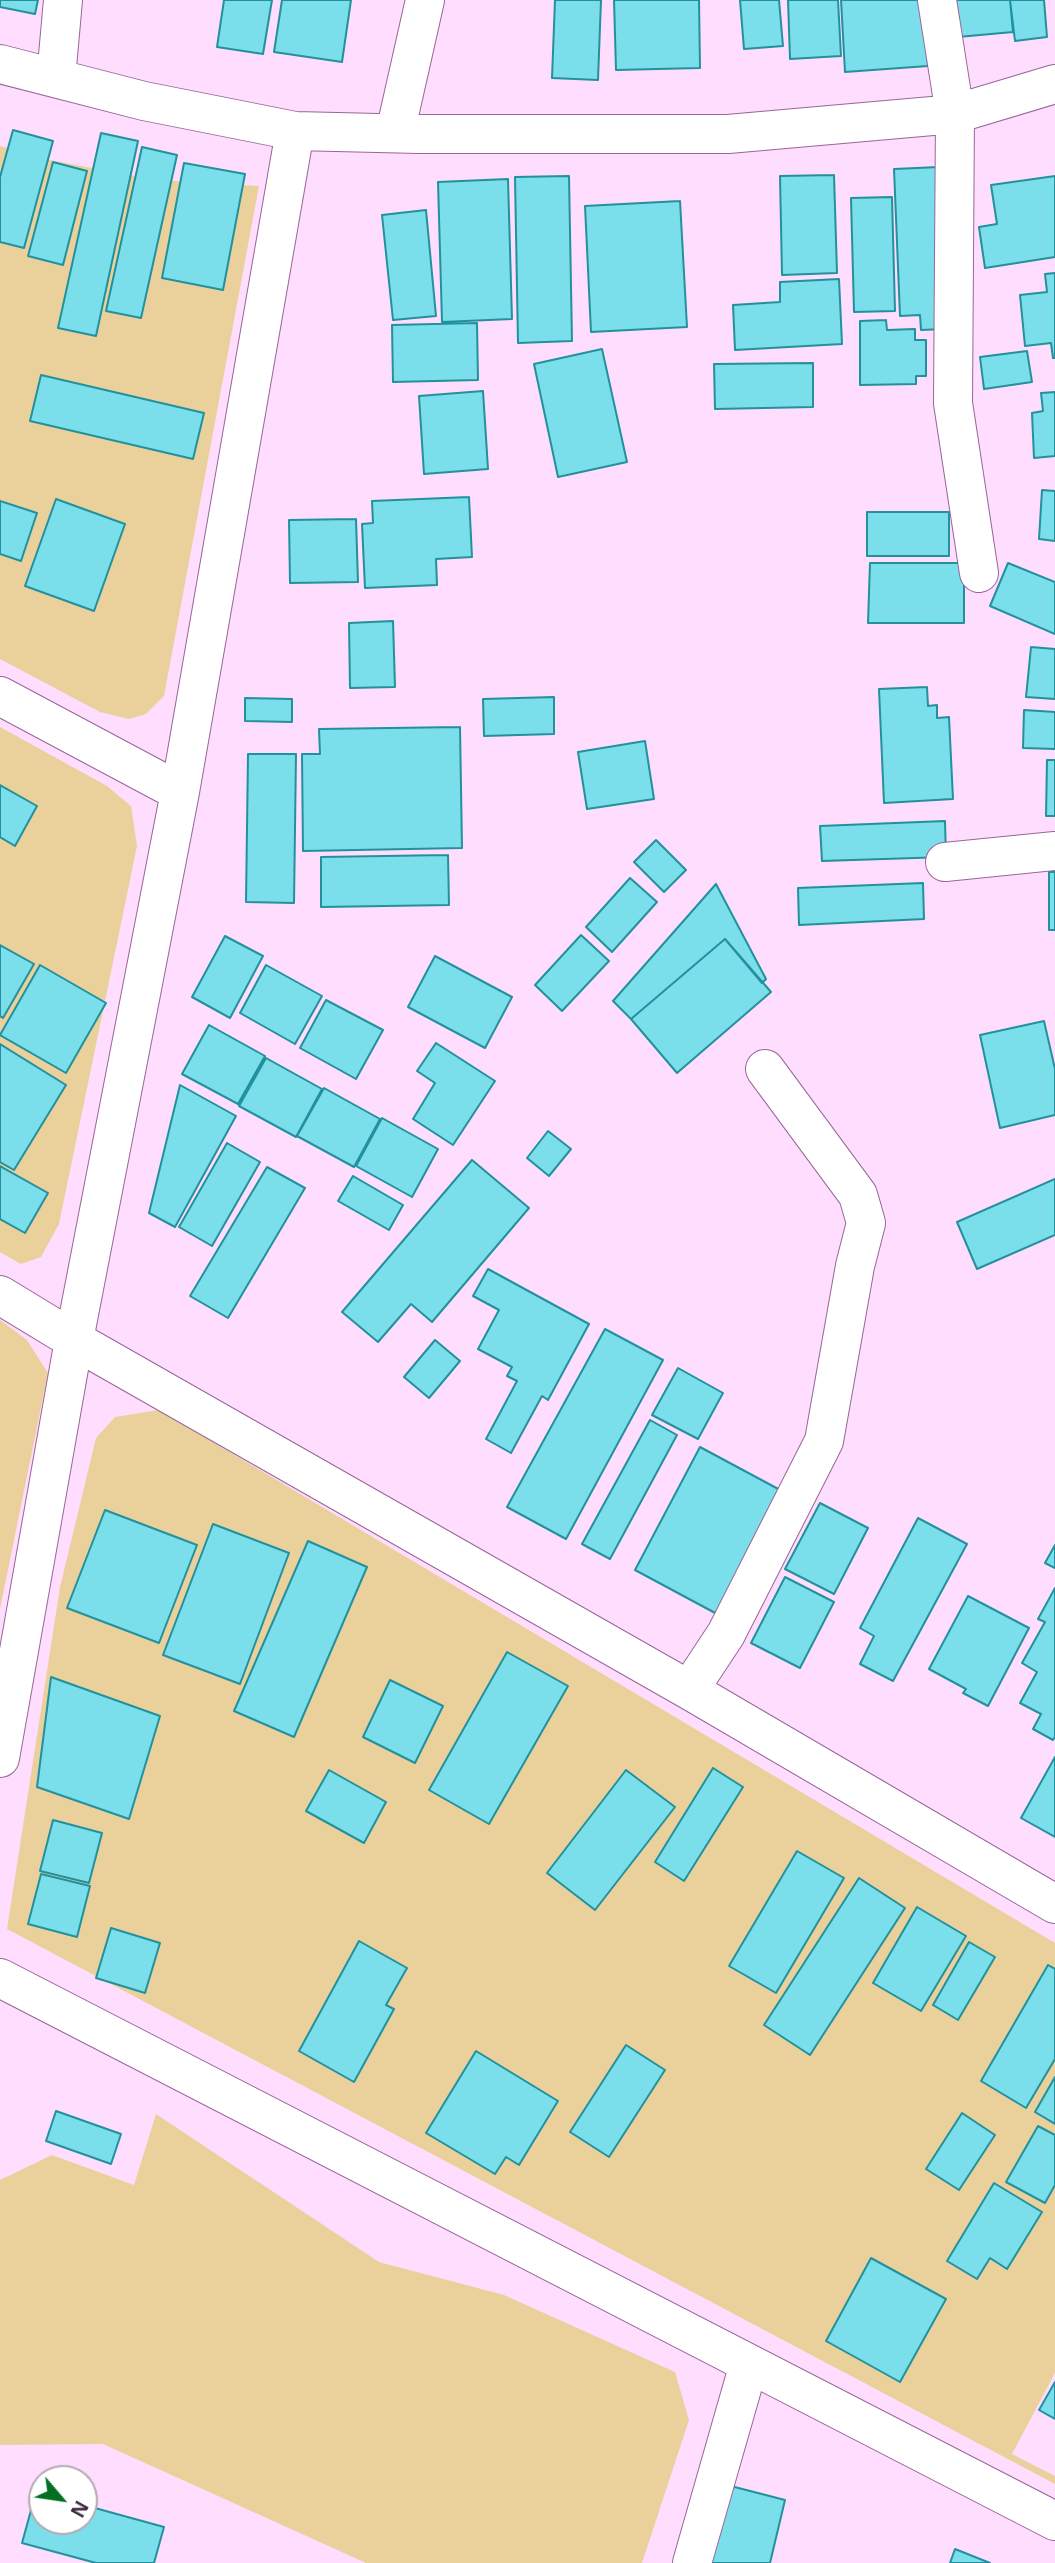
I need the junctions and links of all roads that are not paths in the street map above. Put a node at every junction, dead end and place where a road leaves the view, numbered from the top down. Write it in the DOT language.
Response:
graph roads {
  1 [pos="63,0"];
  2 [pos="425,0"];
  3 [pos="937,0"];
  4 [pos="0,64"];
  5 [pos="56,78"];
  6 [pos="1055,84"];
  7 [pos="955,114"];
  8 [pos="295,131"];
  9 [pos="395,133"];
  10 [pos="979,573"];
  11 [pos="0,696"];
  12 [pos="180,792"];
  13 [pos="1055,851"];
  14 [pos="945,862"];
  15 [pos="765,1069"];
  16 [pos="0,1295"];
  17 [pos="74,1340"];
  18 [pos="689,1690"];
  19 [pos="0,1758"];
  20 [pos="1055,1904"];
  21 [pos="0,1978"];
  22 [pos="749,2364"];
  23 [pos="1055,2521"];
  24 [pos="692,2563"];
  1 -- 5 [label="street"];
  2 -- 9 [label="street"];
  3 -- 7 [label="street"];
  4 -- 5 [label="street"];
  5 -- 8 [label="street"];
  6 -- 7 [label="street"];
  7 -- 9 [label="street"];
  7 -- 10 [label="street"];
  8 -- 9 [label="street"];
  8 -- 12 [label="street"];
  11 -- 12 [label="street"];
  12 -- 17 [label="street"];
  13 -- 14 [label="street"];
  15 -- 18 [label="street"];
  16 -- 17 [label="street"];
  17 -- 18 [label="street"];
  17 -- 19 [label="street"];
  18 -- 20 [label="street"];
  21 -- 22 [label="street"];
  22 -- 23 [label="street"];
  22 -- 24 [label="street"];
}
